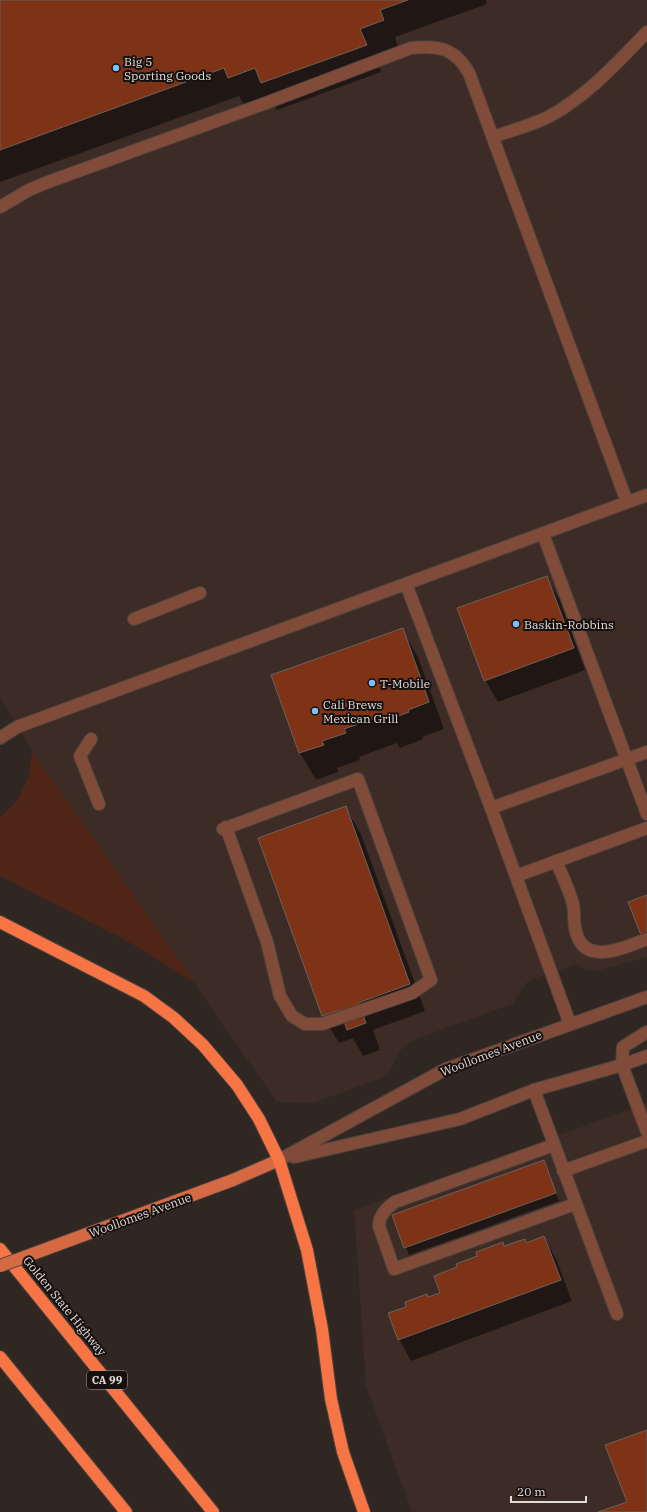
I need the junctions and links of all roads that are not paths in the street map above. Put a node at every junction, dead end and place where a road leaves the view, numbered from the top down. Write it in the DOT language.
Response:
graph roads {
  1 [pos="647,32"];
  2 [pos="493,137"];
  3 [pos="0,208"];
  4 [pos="647,495"];
  5 [pos="627,502"];
  6 [pos="543,534"];
  7 [pos="406,584"];
  8 [pos="200,593"];
  9 [pos="134,619"];
  10 [pos="0,738"];
  11 [pos="91,739"];
  12 [pos="647,752"];
  13 [pos="626,760"];
  14 [pos="100,804"];
  15 [pos="491,808"];
  16 [pos="647,814"];
  17 [pos="225,828"];
  18 [pos="647,828"];
  19 [pos="556,861"];
  20 [pos="516,876"];
  21 [pos="0,922"];
  22 [pos="647,939"];
  23 [pos="647,997"];
  24 [pos="570,1024"];
  25 [pos="647,1032"];
  26 [pos="647,1056"];
  27 [pos="622,1065"];
  28 [pos="534,1090"];
  29 [pos="647,1132"];
  30 [pos="647,1141"];
  31 [pos="554,1145"];
  32 [pos="279,1160"];
  33 [pos="563,1171"];
  34 [pos="575,1204"];
  35 [pos="0,1249"];
  36 [pos="0,1266"];
  37 [pos="617,1314"];
  38 [pos="0,1356"];
  39 [pos="126,1512"];
  40 [pos="213,1512"];
  41 [pos="364,1512"];
  1 -- 2 [label="street"];
  2 -- 3 [label="street"];
  2 -- 5 [label="street"];
  4 -- 5 [label="street"];
  5 -- 6 [label="street"];
  6 -- 7 [label="street"];
  6 -- 13 [label="street"];
  7 -- 10 [label="street"];
  7 -- 15 [label="street"];
  8 -- 9 [label="street"];
  11 -- 14 [label="street"];
  12 -- 13 [label="street"];
  13 -- 15 [label="street"];
  13 -- 16 [label="street"];
  15 -- 20 [label="street"];
  17 -- 17 [label="street"];
  18 -- 19 [label="street"];
  19 -- 20 [label="street"];
  19 -- 22 [label="street"];
  20 -- 24 [label="street"];
  21 -- 32 [label="highway"];
  23 -- 24 [label="street, Woollomes Avenue"];
  24 -- 32 [label="street, Woollomes Avenue"];
  25 -- 27 [label="street"];
  26 -- 27 [label="street, Woollomes Avenue"];
  27 -- 28 [label="street, Woollomes Avenue"];
  27 -- 29 [label="street"];
  28 -- 31 [label="street"];
  28 -- 32 [label="street, Woollomes Avenue"];
  30 -- 33 [label="street"];
  31 -- 33 [label="street"];
  31 -- 34 [label="street"];
  32 -- 36 [label="main road, Woollomes Avenue, bridge"];
  32 -- 41 [label="highway"];
  33 -- 34 [label="street"];
  34 -- 37 [label="street"];
  35 -- 40 [label="highway, Golden State Highway / CA 99"];
  38 -- 39 [label="highway"];
}
